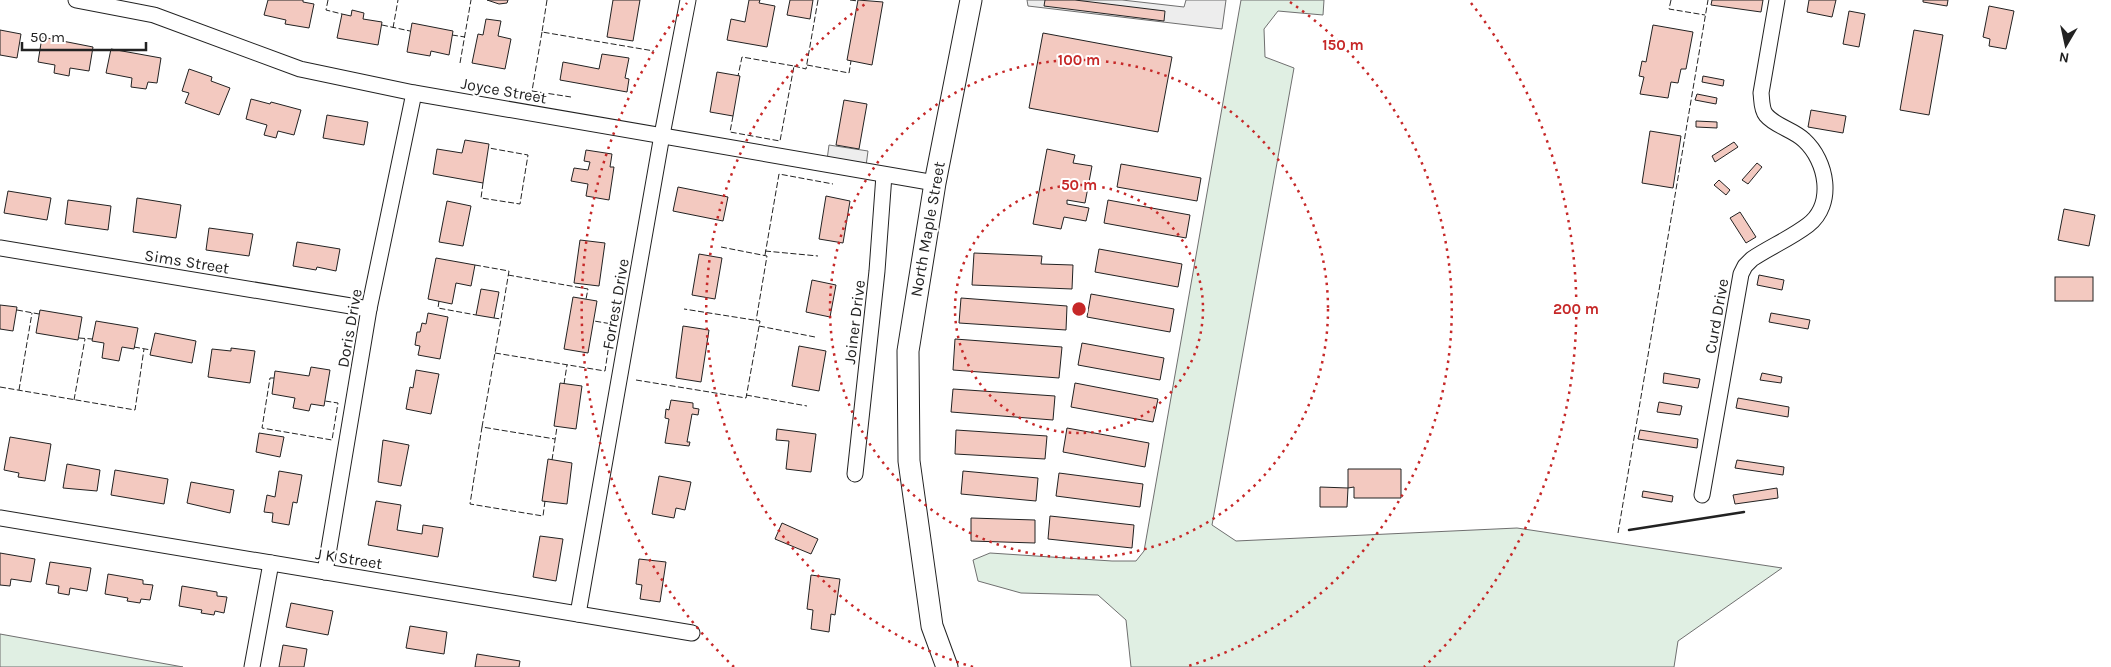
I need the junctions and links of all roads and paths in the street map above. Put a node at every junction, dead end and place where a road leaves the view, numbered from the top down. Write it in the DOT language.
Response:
graph roads {
  1 [pos="76,0"];
  2 [pos="688,0"];
  3 [pos="972,0"];
  4 [pos="1777,0"];
  5 [pos="414,93"];
  6 [pos="662,135"];
  7 [pos="884,175"];
  8 [pos="935,183"];
  9 [pos="0,248"];
  10 [pos="369,309"];
  11 [pos="855,474"];
  12 [pos="1702,495"];
  13 [pos="0,518"];
  14 [pos="271,563"];
  15 [pos="325,572"];
  16 [pos="578,614"];
  17 [pos="692,633"];
  18 [pos="252,667"];
  19 [pos="947,667"];
  1 -- 5 [label="street, Joyce Street"];
  2 -- 6 [label="street, Forrest Drive"];
  3 -- 8 [label="main road, North Maple Street"];
  4 -- 12 [label="street, Curd Drive"];
  5 -- 6 [label="street, Joyce Street"];
  5 -- 10 [label="street, Doris Drive"];
  6 -- 7 [label="street, Joyce Street"];
  6 -- 16 [label="street, Forrest Drive"];
  7 -- 8 [label="street, Joyce Street"];
  7 -- 11 [label="street, Joiner Drive"];
  8 -- 19 [label="main road, North Maple Street"];
  9 -- 10 [label="street, Sims Street"];
  10 -- 15 [label="street, Doris Drive"];
  13 -- 14 [label="street, J K Street"];
  14 -- 15 [label="street, J K Street"];
  14 -- 18 [label="street"];
  15 -- 16 [label="street, J K Street"];
  16 -- 17 [label="street, J K Street"];
}
